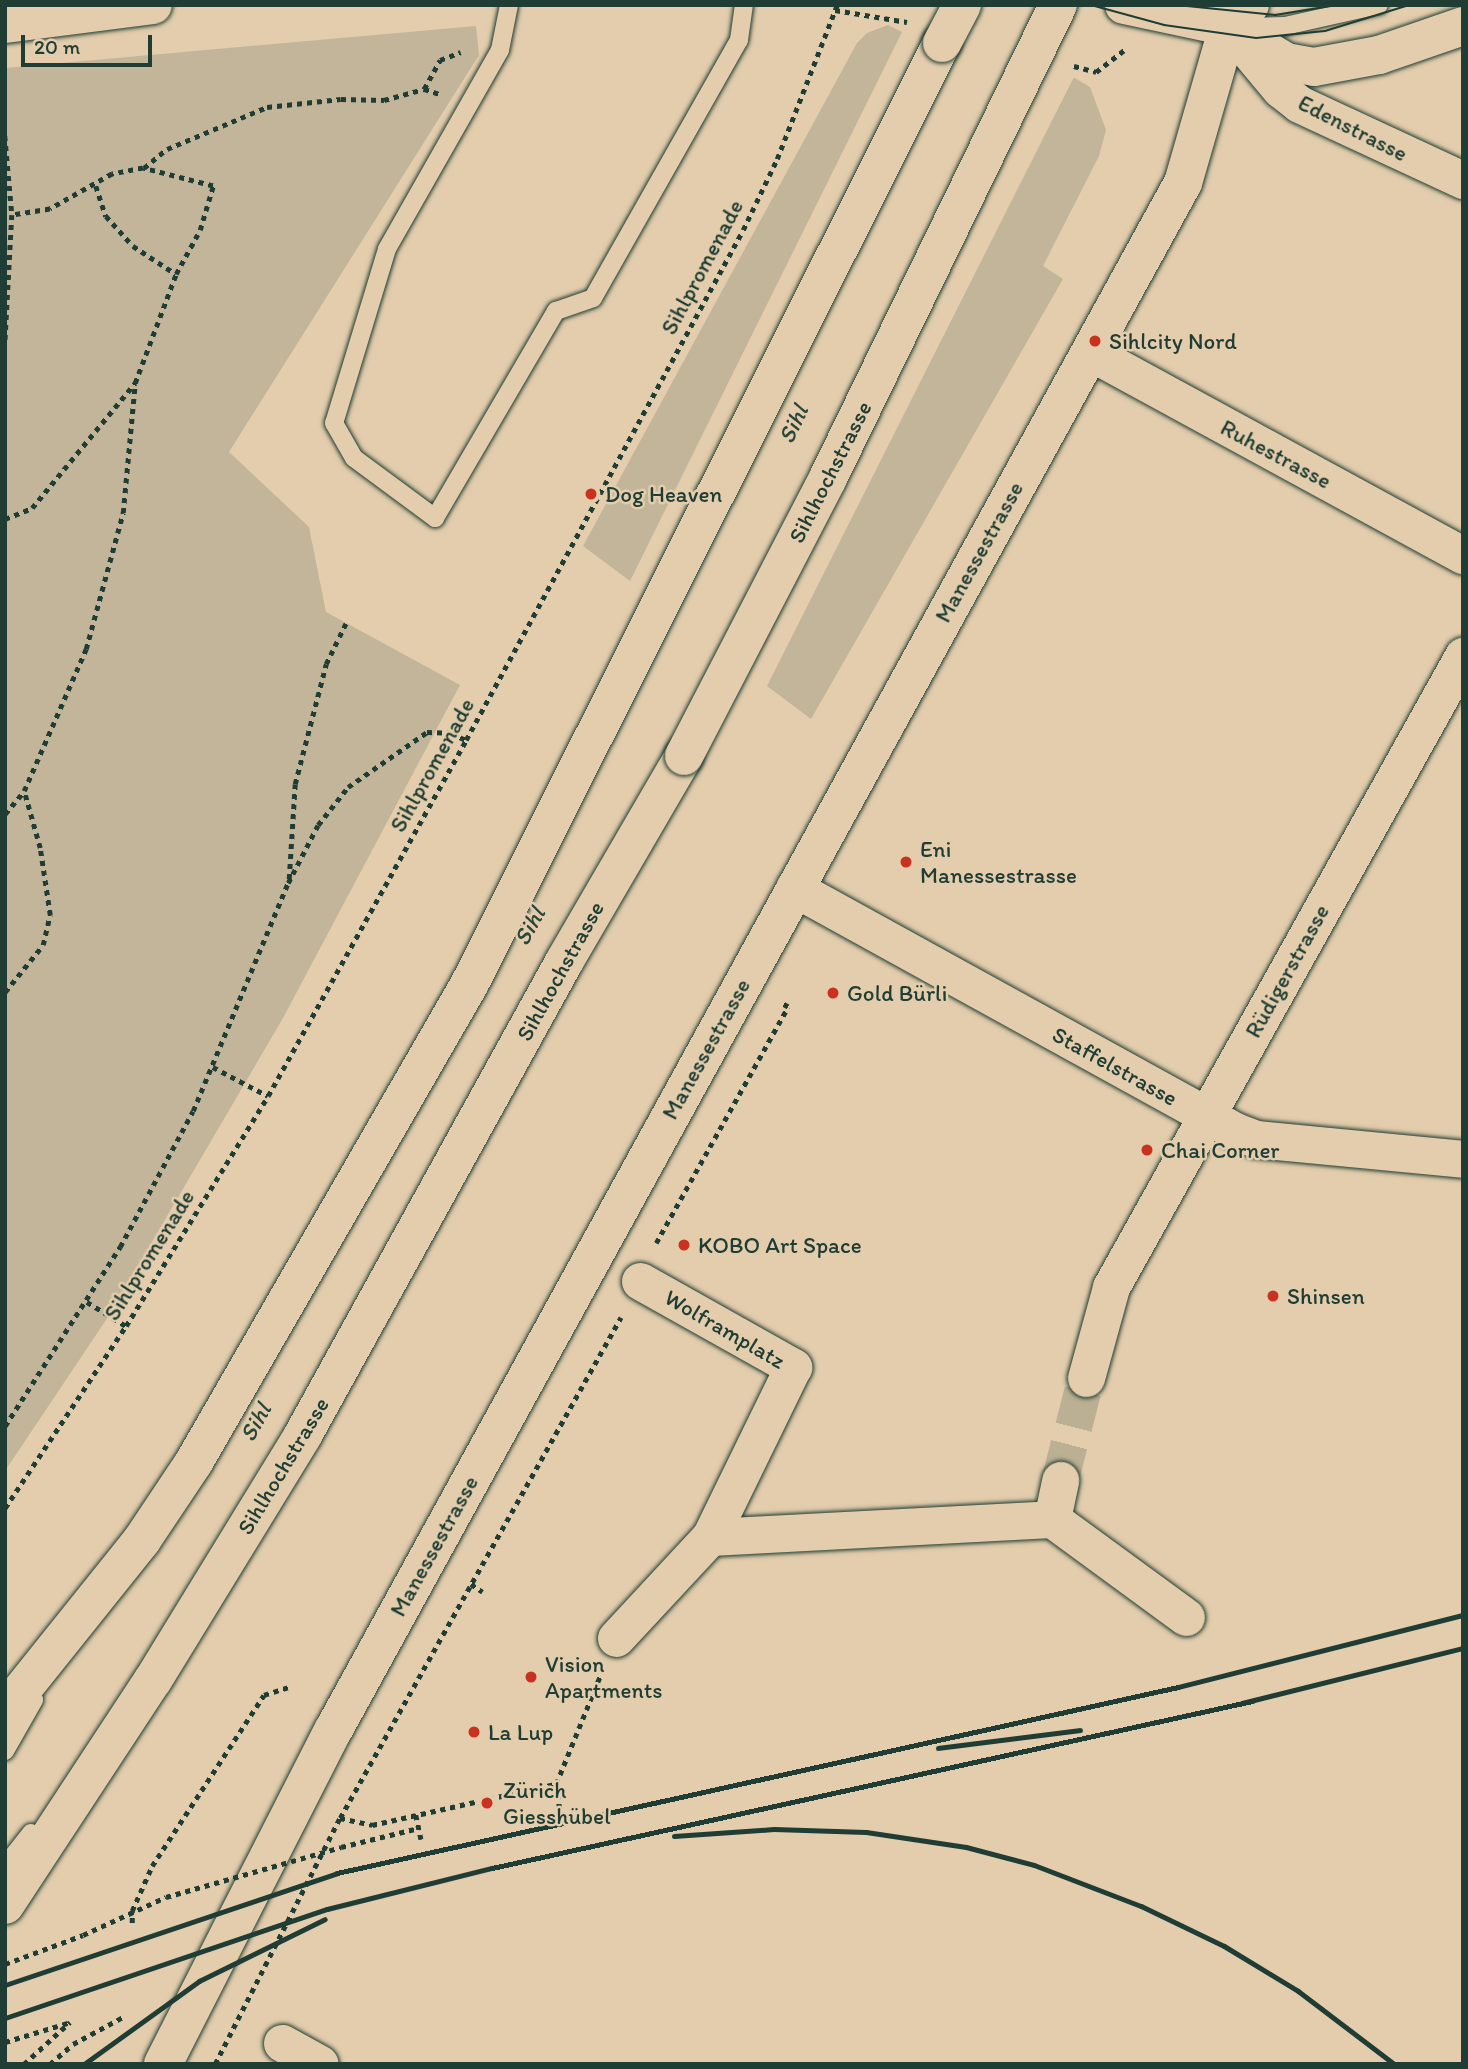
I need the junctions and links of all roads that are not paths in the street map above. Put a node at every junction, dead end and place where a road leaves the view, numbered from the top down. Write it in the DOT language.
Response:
graph roads {
  1 [pos="153,5"];
  2 [pos="509,5"];
  3 [pos="744,5"];
  4 [pos="962,5"];
  5 [pos="1058,5"];
  6 [pos="1124,5"];
  7 [pos="1379,5"];
  8 [pos="1239,16"];
  9 [pos="5,24"];
  10 [pos="1463,26"];
  11 [pos="1463,180"];
  12 [pos="1090,352"];
  13 [pos="1463,555"];
  14 [pos="1463,656"];
  15 [pos="794,888"];
  16 [pos="1206,1116"];
  17 [pos="1463,1159"];
  18 [pos="640,1281"];
  19 [pos="1086,1378"];
  20 [pos="1060,1480"];
  21 [pos="1052,1519"];
  22 [pos="710,1537"];
  23 [pos="1186,1617"];
  24 [pos="78,1624"];
  25 [pos="616,1638"];
  26 [pos="153,1680"];
  27 [pos="5,1711"];
  28 [pos="5,1751"];
  29 [pos="5,1866"];
  30 [pos="5,1905"];
  31 [pos="282,2043"];
  32 [pos="163,2064"];
  33 [pos="320,2064"];
  1 -- 9 [label="main road"];
  2 -- 3 [label="lane"];
  4 -- 24 [label="main road, bridge"];
  5 -- 26 [label="main road, Sihlhochstrasse, bridge"];
  6 -- 8 [label="main road"];
  7 -- 8 [label="lane"];
  8 -- 10 [label="main road"];
  8 -- 11 [label="street, Edenstrasse"];
  8 -- 12 [label="main road, Manessestrasse"];
  12 -- 13 [label="street, Ruhestrasse"];
  12 -- 15 [label="main road, Manessestrasse"];
  14 -- 16 [label="street, Rüdigerstrasse"];
  15 -- 16 [label="street, Staffelstrasse"];
  15 -- 32 [label="main road, Manessestrasse"];
  16 -- 17 [label="street, Staffelstrasse"];
  16 -- 19 [label="street, Rüdigerstrasse"];
  18 -- 22 [label="street, Wolframplatz"];
  20 -- 21 [label="street"];
  21 -- 22 [label="street"];
  21 -- 23 [label="street"];
  22 -- 25 [label="street, Wolframplatz"];
  24 -- 27 [label="main road"];
  24 -- 28 [label="lane"];
  26 -- 29 [label="lane"];
  26 -- 30 [label="main road, Sihlhochstrasse"];
  31 -- 33 [label="street"];
}
